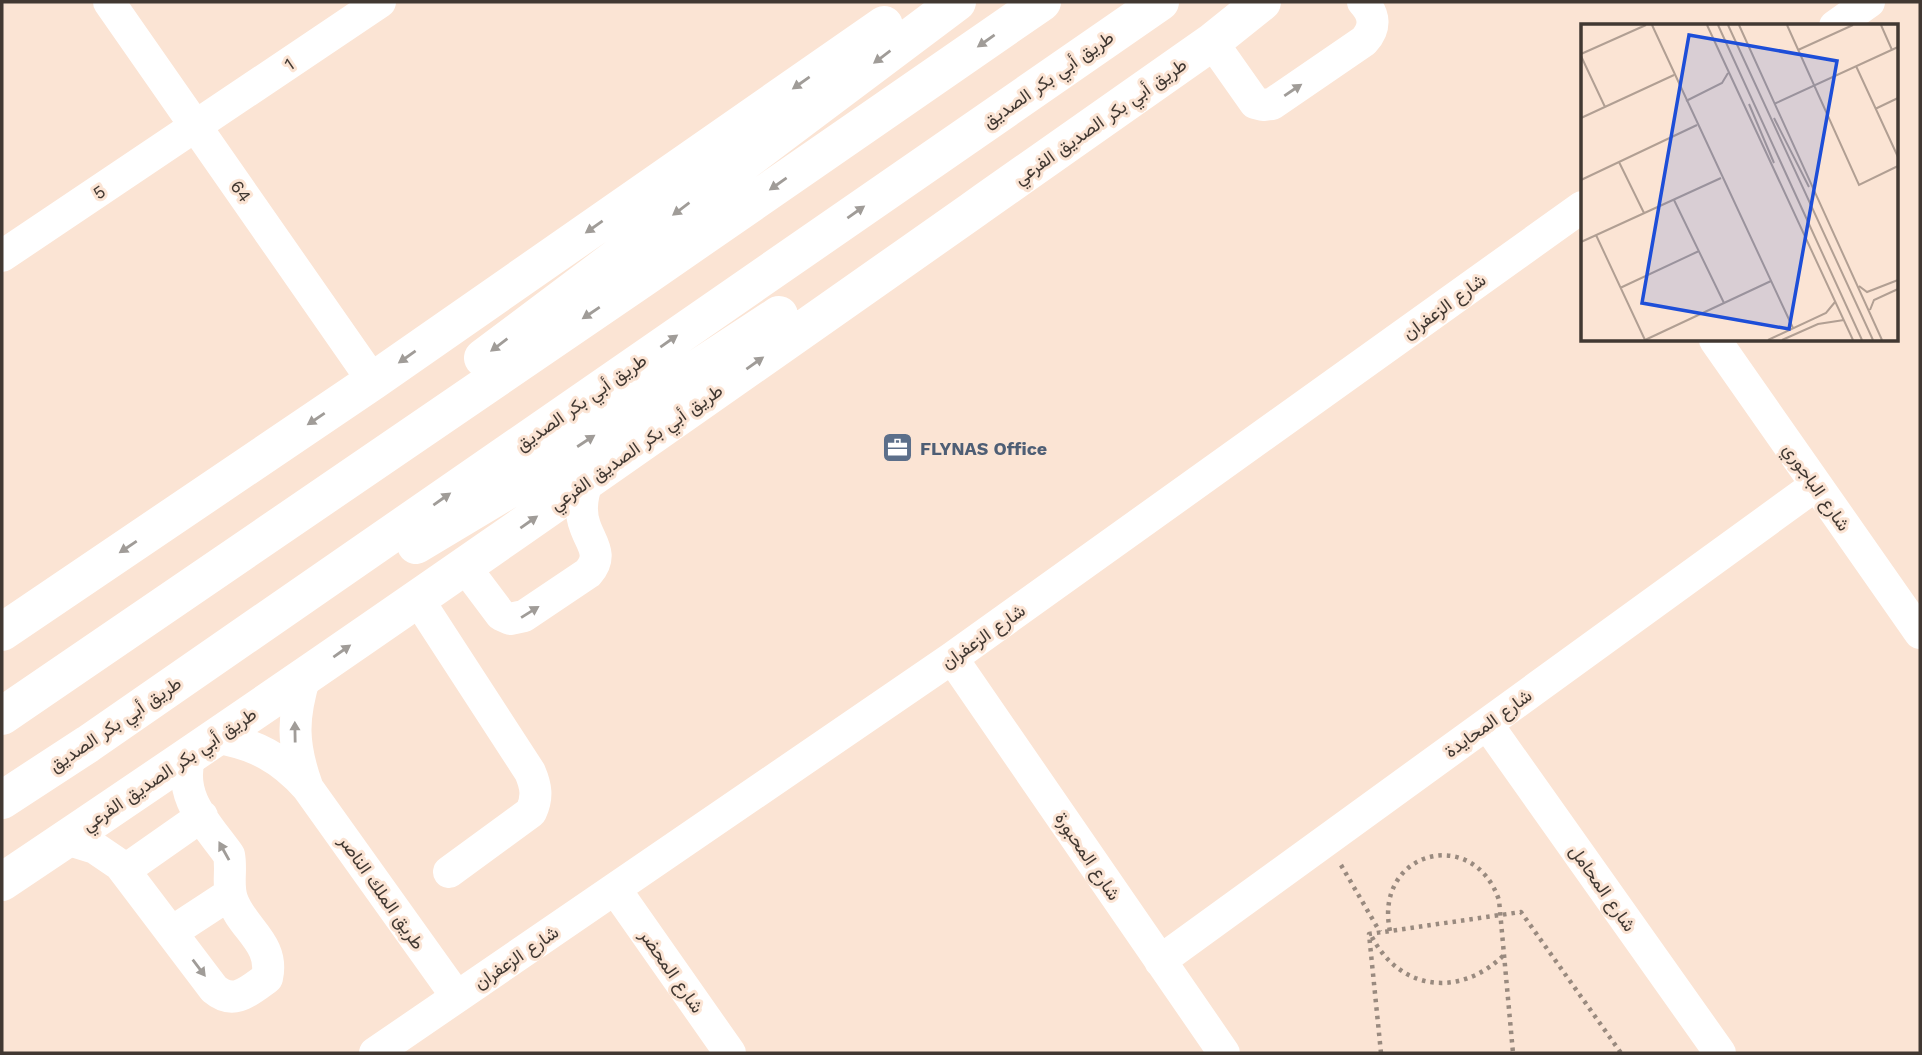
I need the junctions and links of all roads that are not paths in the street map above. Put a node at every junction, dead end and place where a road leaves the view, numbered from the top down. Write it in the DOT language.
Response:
graph roads {
  1 [pos="109,2"];
  2 [pos="380,2"];
  3 [pos="917,2"];
  4 [pos="957,2"];
  5 [pos="1041,2"];
  6 [pos="1160,2"];
  7 [pos="1250,2"];
  8 [pos="1262,2"];
  9 [pos="1363,2"];
  10 [pos="1869,2"];
  11 [pos="1838,24"];
  12 [pos="1212,42"];
  13 [pos="197,127"];
  14 [pos="1581,208"];
  15 [pos="2,256"];
  16 [pos="1715,341"];
  17 [pos="373,381"];
  18 [pos="588,480"];
  19 [pos="1816,485"];
  20 [pos="465,567"];
  21 [pos="417,598"];
  22 [pos="2,632"];
  23 [pos="1920,634"];
  24 [pos="953,658"];
  25 [pos="305,676"];
  26 [pos="41,689"];
  27 [pos="2,716"];
  28 [pos="1487,724"];
  29 [pos="88,744"];
  30 [pos="203,747"];
  31 [pos="307,787"];
  32 [pos="2,800"];
  33 [pos="202,817"];
  34 [pos="66,839"];
  35 [pos="125,870"];
  36 [pos="449,872"];
  37 [pos="2,882"];
  38 [pos="615,889"];
  39 [pos="230,894"];
  40 [pos="172,932"];
  41 [pos="1160,961"];
  42 [pos="457,997"];
  43 [pos="375,1053"];
  44 [pos="730,1053"];
  45 [pos="1224,1053"];
  46 [pos="1720,1053"];
  1 -- 13 [label="street, 64"];
  2 -- 13 [label="street, 1"];
  3 -- 17 [label="main road, one-way"];
  4 -- 26 [label="main road, one-way"];
  5 -- 26 [label="main road, one-way"];
  29 -- 6 [label="main road, طريق أبي بكر الصديق, one-way"];
  29 -- 7 [label="main road, one-way"];
  8 -- 12 [label="main road, طريق أبي بكر الصديق الفرعي"];
  12 -- 9 [label="street, one-way"];
  10 -- 11 [label="street"];
  18 -- 12 [label="main road, طريق أبي بكر الصديق الفرعي, one-way"];
  13 -- 15 [label="street, 5"];
  13 -- 17 [label="street, 64"];
  14 -- 24 [label="street, شارع الزعفران"];
  16 -- 19 [label="street, شارع الباجوري"];
  17 -- 22 [label="main road, one-way"];
  20 -- 18 [label="main road, طريق أبي بكر الصديق الفرعي, one-way"];
  20 -- 18 [label="street, one-way"];
  19 -- 23 [label="street, شارع الباجوري"];
  19 -- 28 [label="street, شارع المحايدة"];
  20 -- 21 [label="main road, طريق أبي بكر الصديق الفرعي"];
  25 -- 21 [label="main road, طريق أبي بكر الصديق الفرعي, one-way"];
  21 -- 36 [label="street"];
  24 -- 38 [label="street, شارع الزعفران"];
  24 -- 41 [label="street, شارع المحبورة"];
  25 -- 30 [label="main road, طريق أبي بكر الصديق الفرعي"];
  31 -- 25 [label="street, طريق الملك الناصر, one-way"];
  26 -- 27 [label="main road"];
  28 -- 41 [label="street, شارع المحايدة"];
  28 -- 46 [label="street, شارع المحامل"];
  29 -- 32 [label="main road, طريق أبي بكر الصديق"];
  30 -- 31 [label="street, طريق الملك الناصر"];
  30 -- 33 [label="street"];
  30 -- 34 [label="main road, طريق أبي بكر الصديق الفرعي"];
  31 -- 42 [label="street, طريق الملك الناصر"];
  33 -- 35 [label="street"];
  39 -- 33 [label="street, one-way"];
  34 -- 35 [label="street"];
  34 -- 37 [label="main road, طريق أبي بكر الصديق الفرعي"];
  35 -- 40 [label="street"];
  38 -- 42 [label="street, شارع الزعفران"];
  38 -- 44 [label="street, شارع المحضر"];
  39 -- 40 [label="street"];
  40 -- 39 [label="street, one-way"];
  41 -- 45 [label="street, شارع المحبورة"];
  42 -- 43 [label="street, شارع الزعفران"];
}
